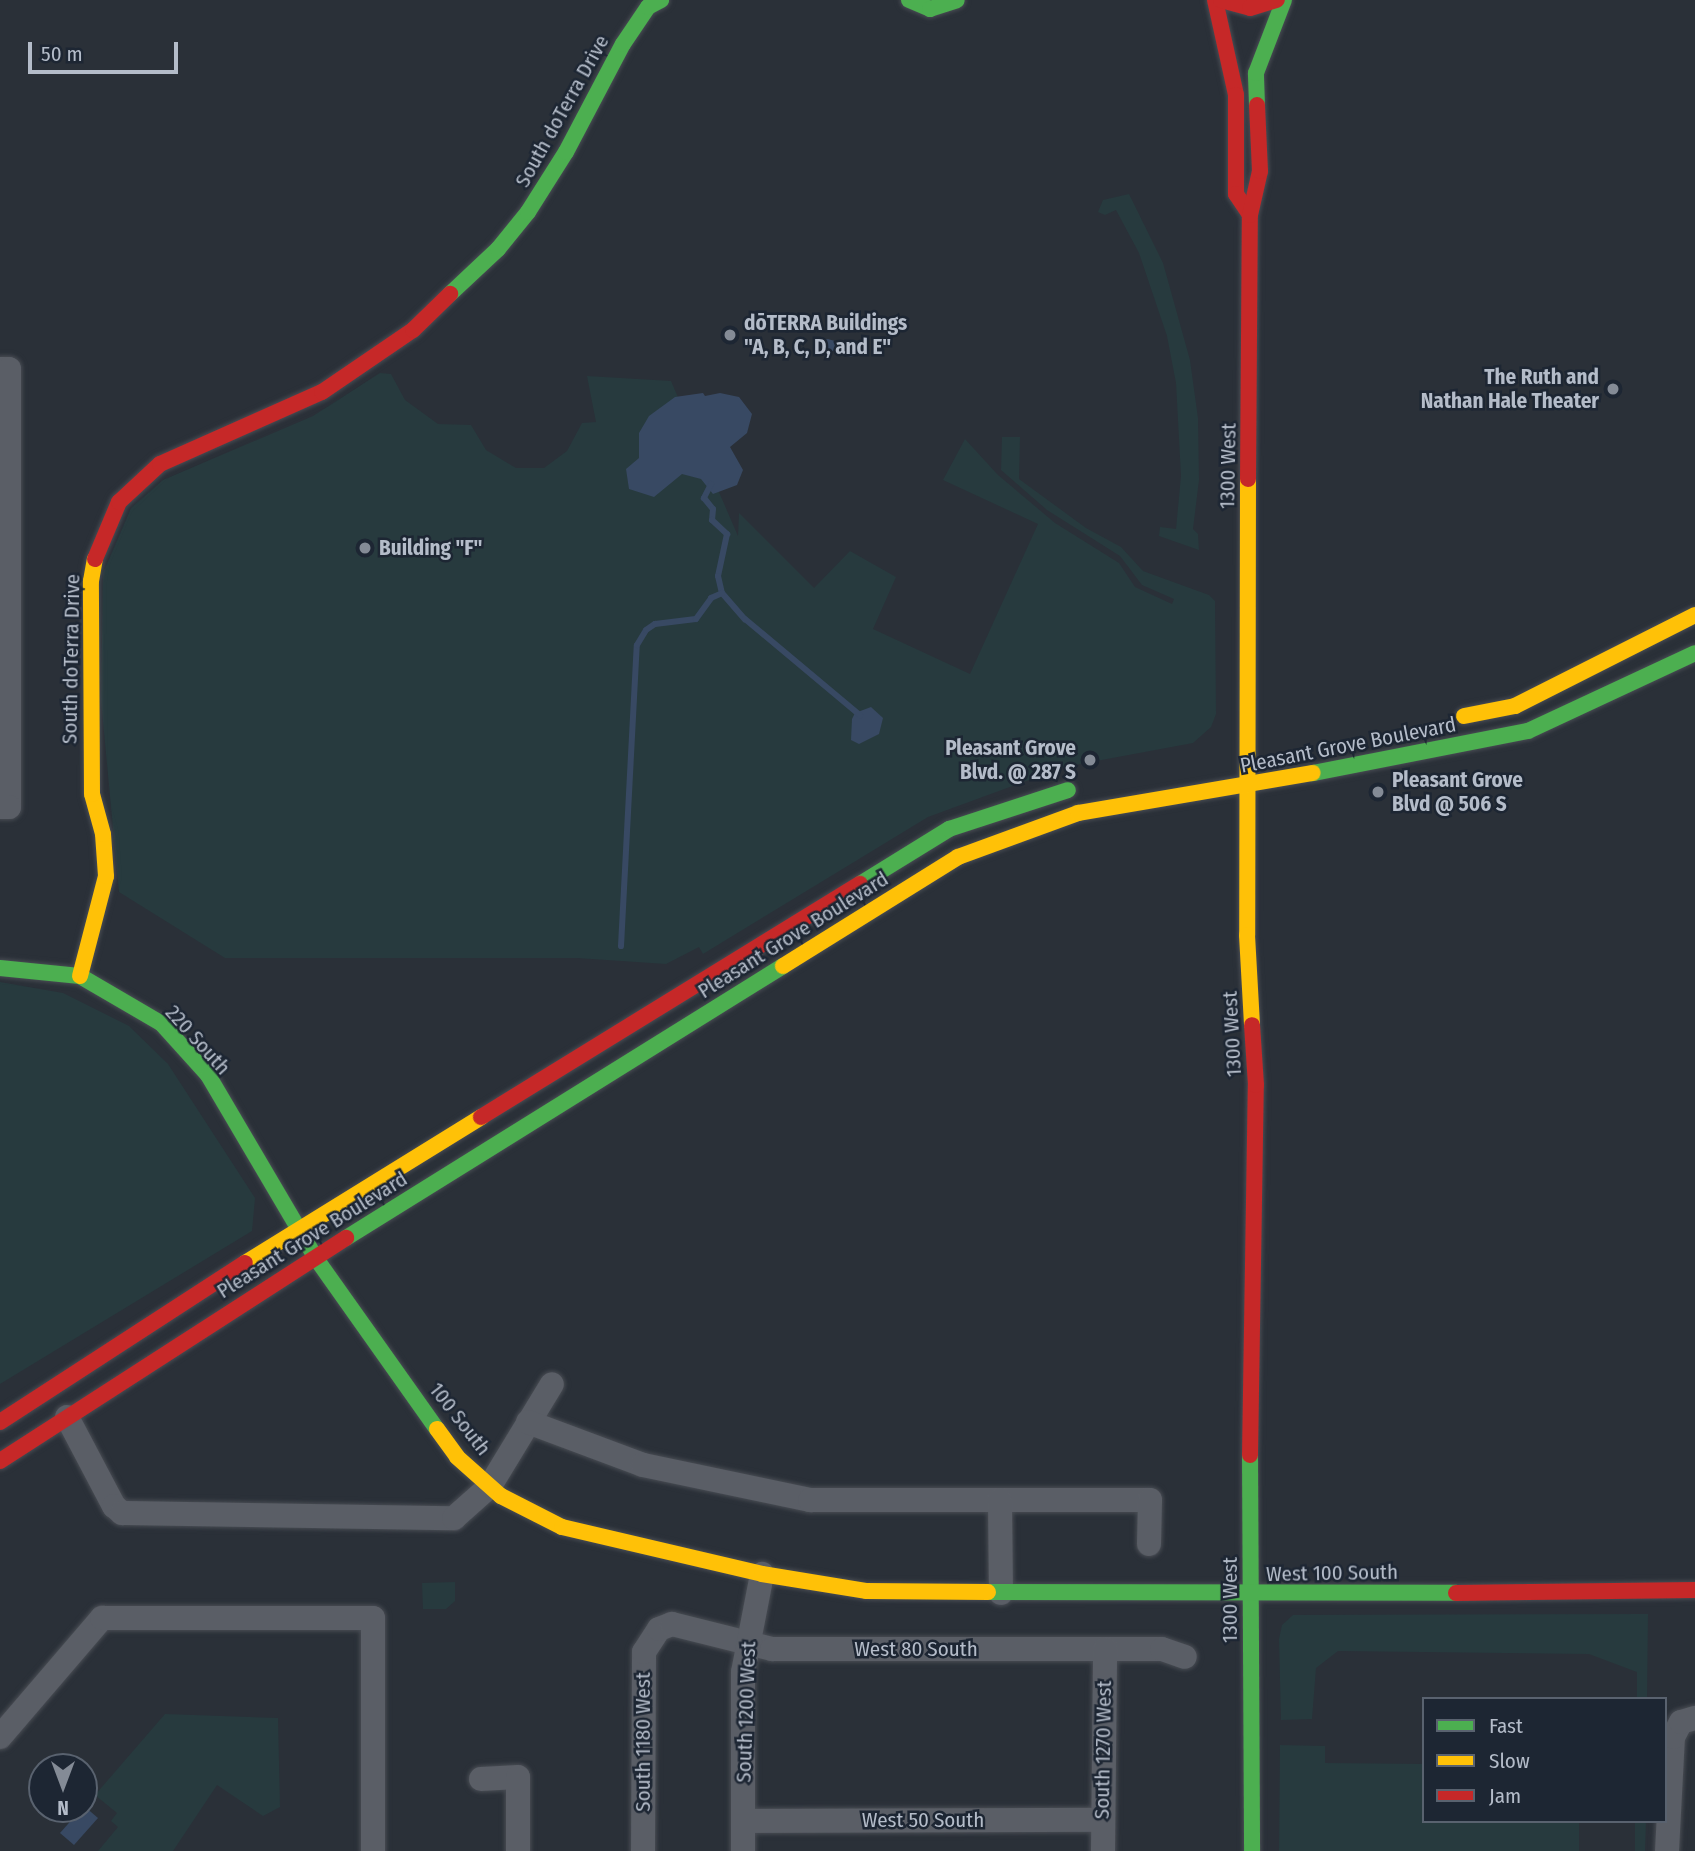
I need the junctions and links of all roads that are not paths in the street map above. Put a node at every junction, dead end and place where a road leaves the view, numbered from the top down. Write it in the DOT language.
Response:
graph roads {
  1 [pos="908,0"];
  2 [pos="957,0"];
  3 [pos="1215,0"];
  4 [pos="1220,0"];
  5 [pos="1278,0"];
  6 [pos="1284,0"];
  7 [pos="649,2"];
  8 [pos="1250,215"];
  9 [pos="4,369"];
  10 [pos="1695,615"];
  11 [pos="1695,653"];
  12 [pos="1449,719"];
  13 [pos="1269,755"];
  14 [pos="1240,761"];
  15 [pos="1088,785"];
  16 [pos="1246,786"];
  17 [pos="4,807"];
  18 [pos="0,968"];
  19 [pos="80,976"];
  20 [pos="302,1236"];
  21 [pos="315,1257"];
  22 [pos="552,1384"];
  23 [pos="67,1418"];
  24 [pos="0,1422"];
  25 [pos="528,1423"];
  26 [pos="0,1461"];
  27 [pos="490,1486"];
  28 [pos="1000,1500"];
  29 [pos="1149,1544"];
  30 [pos="762,1574"];
  31 [pos="1695,1590"];
  32 [pos="1001,1593"];
  33 [pos="1251,1595"];
  34 [pos="651,1635"];
  35 [pos="746,1642"];
  36 [pos="1105,1649"];
  37 [pos="1185,1657"];
  38 [pos="1688,1720"];
  39 [pos="0,1737"];
  40 [pos="481,1779"];
  41 [pos="1102,1820"];
  42 [pos="743,1821"];
  43 [pos="373,1851"];
  44 [pos="518,1851"];
  45 [pos="643,1851"];
  46 [pos="743,1851"];
  47 [pos="1103,1851"];
  48 [pos="1252,1851"];
  49 [pos="1667,1851"];
  1 -- 2 [label="street"];
  3 -- 8 [label="street"];
  4 -- 5 [label="street"];
  6 -- 8 [label="street"];
  7 -- 19 [label="street, South doTerra Drive"];
  8 -- 14 [label="street, 1300 West"];
  9 -- 17 [label="street"];
  10 -- 12 [label="street, Pleasant Grove Boulevard"];
  11 -- 16 [label="street, Pleasant Grove Boulevard"];
  13 -- 14 [label="street, Pleasant Grove Boulevard"];
  14 -- 16 [label="street, 1300 West"];
  15 -- 20 [label="street, Pleasant Grove Boulevard"];
  16 -- 21 [label="street, Pleasant Grove Boulevard"];
  16 -- 33 [label="street, 1300 West"];
  18 -- 19 [label="street, 220 South"];
  19 -- 20 [label="street, 220 South"];
  20 -- 21 [label="street, 100 South"];
  20 -- 24 [label="street, Pleasant Grove Boulevard"];
  21 -- 23 [label="street, Pleasant Grove Boulevard"];
  21 -- 27 [label="street, 100 South"];
  22 -- 25 [label="street"];
  23 -- 26 [label="street, Pleasant Grove Boulevard"];
  23 -- 27 [label="street"];
  25 -- 27 [label="street"];
  25 -- 28 [label="street"];
  27 -- 30 [label="street, 100 South"];
  28 -- 29 [label="street"];
  28 -- 32 [label="street"];
  30 -- 32 [label="street, West 100 South"];
  30 -- 35 [label="street, South 1200 West"];
  31 -- 33 [label="street, West 100 South"];
  32 -- 33 [label="street, West 100 South"];
  33 -- 48 [label="street, 1300 West"];
  34 -- 35 [label="street, West 80 South"];
  34 -- 45 [label="street, South 1180 West"];
  35 -- 36 [label="street, West 80 South"];
  35 -- 42 [label="street, South 1200 West"];
  36 -- 37 [label="street, West 80 South"];
  36 -- 41 [label="street, South 1270 West"];
  38 -- 49 [label="street"];
  39 -- 43 [label="street"];
  40 -- 44 [label="street"];
  41 -- 42 [label="street, West 50 South"];
  41 -- 47 [label="street, South 1270 West"];
  42 -- 46 [label="street, South 1200 West"];
}
